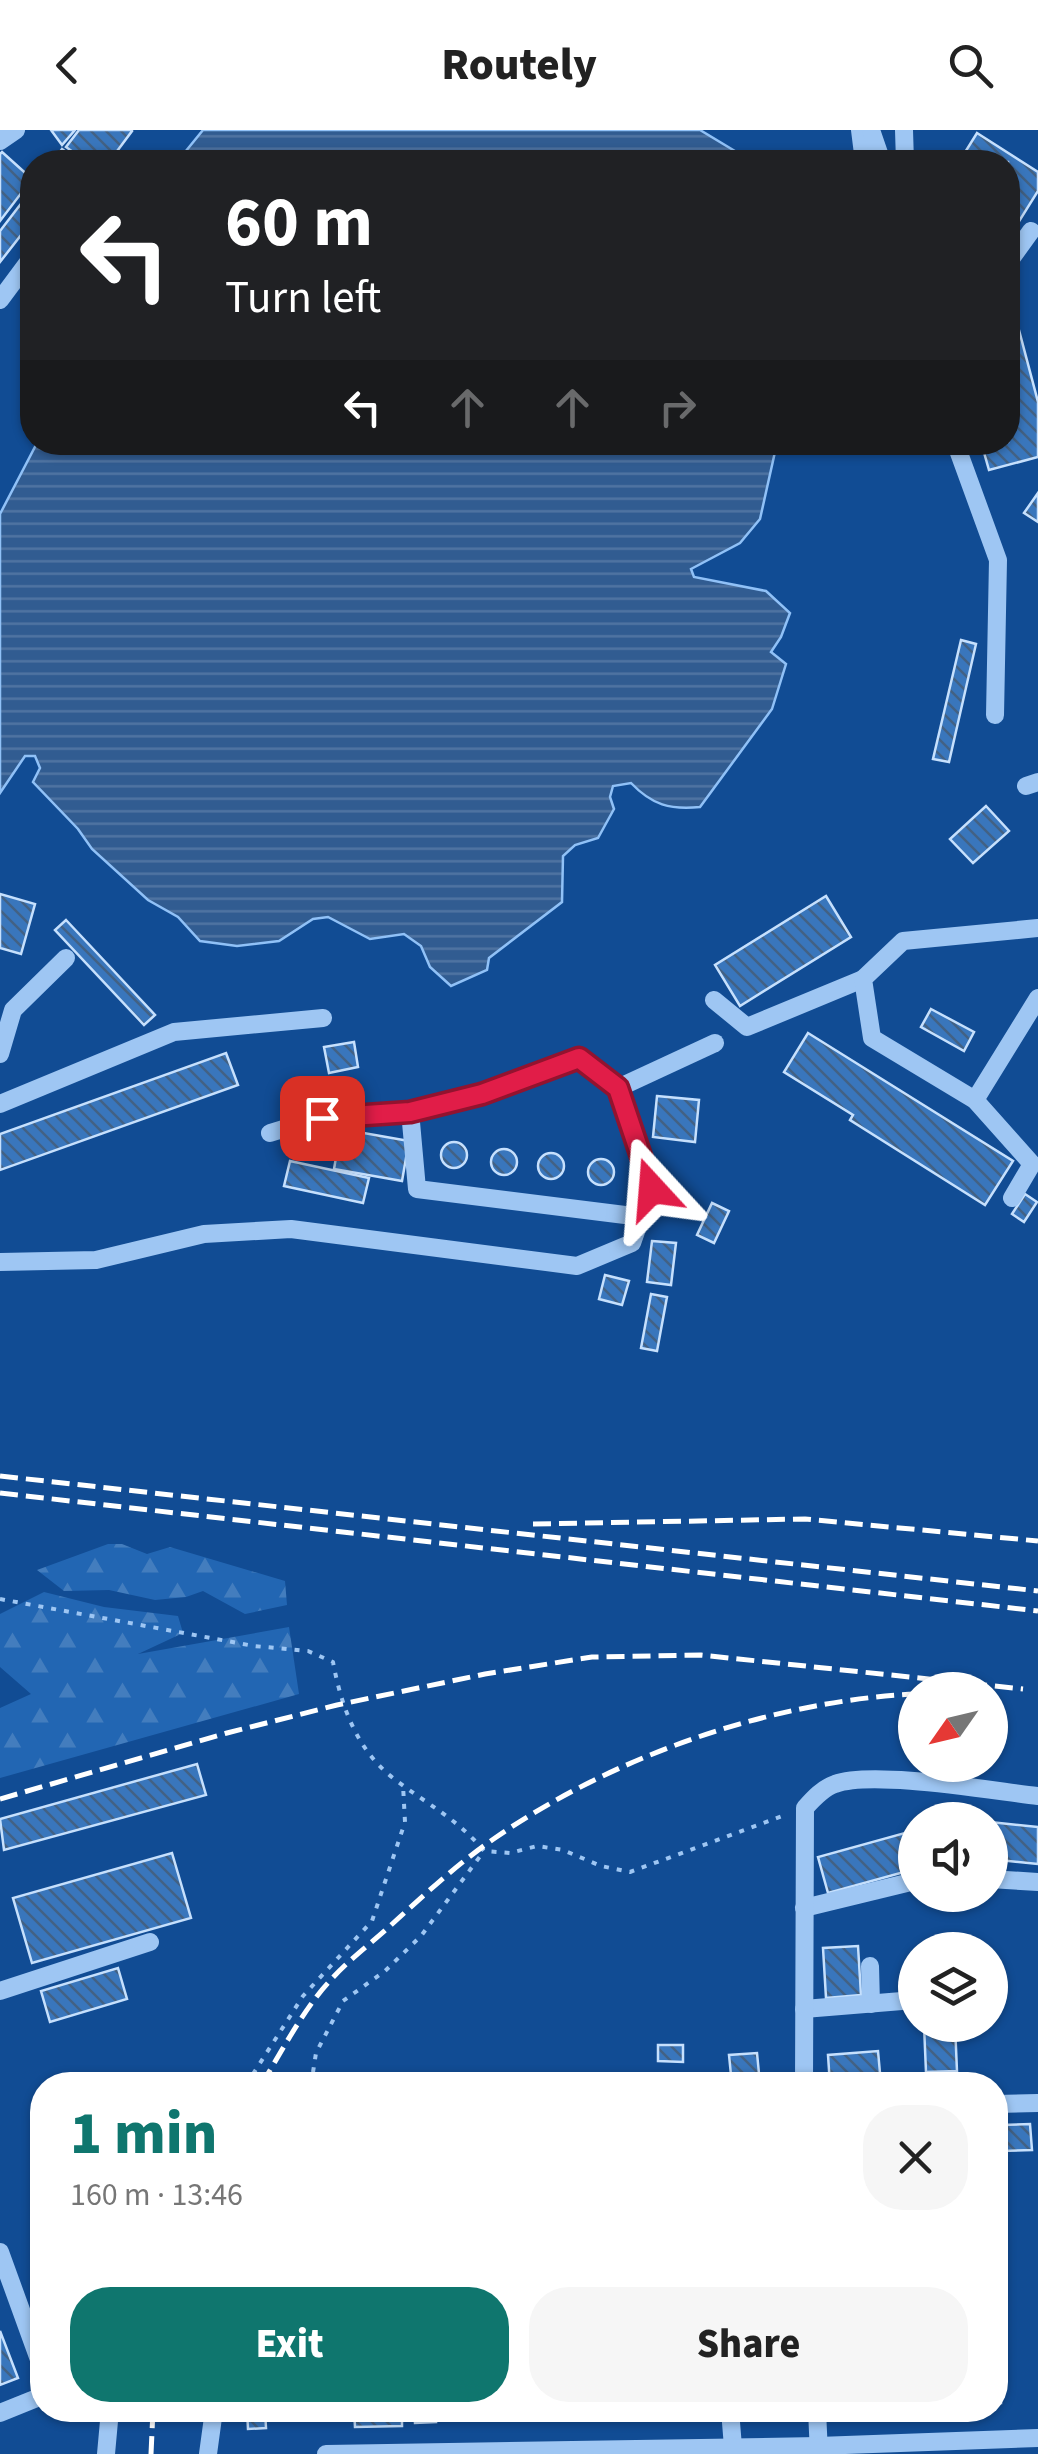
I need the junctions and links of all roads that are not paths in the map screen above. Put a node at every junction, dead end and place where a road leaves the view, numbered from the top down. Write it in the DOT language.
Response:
graph roads {
  1 [pos="16,130"];
  2 [pos="0,141"];
  3 [pos="1031,231"];
  4 [pos="1020,246"];
  5 [pos="20,272"];
  6 [pos="2,293"];
  7 [pos="960,455"];
  8 [pos="995,715"];
  9 [pos="1038,928"];
  10 [pos="66,958"];
  11 [pos="864,979"];
  12 [pos="1038,998"];
  13 [pos="714,1000"];
  14 [pos="323,1018"];
  15 [pos="715,1043"];
  16 [pos="0,1054"];
  17 [pos="618,1088"];
  18 [pos="975,1100"];
  19 [pos="0,1104"];
  20 [pos="410,1112"];
  21 [pos="270,1133"];
  22 [pos="1012,1198"];
  23 [pos="641,1218"];
  24 [pos="0,1262"];
  25 [pos="1038,1796"];
  26 [pos="1008,1880"];
  27 [pos="1038,1882"];
  28 [pos="898,1885"];
  29 [pos="804,1908"];
  30 [pos="150,1942"];
  31 [pos="870,1966"];
  32 [pos="0,1991"];
  33 [pos="898,2002"];
  34 [pos="871,2004"];
  35 [pos="804,2009"];
  36 [pos="804,2072"];
  37 [pos="1038,2102"];
  38 [pos="1008,2103"];
  39 [pos="0,2252"];
  40 [pos="30,2335"];
  41 [pos="30,2401"];
  42 [pos="0,2413"];
  43 [pos="109,2422"];
  44 [pos="212,2422"];
  45 [pos="731,2422"];
  46 [pos="817,2422"];
  47 [pos="1038,2438"];
  48 [pos="733,2447"];
  49 [pos="952,2447"];
  50 [pos="818,2450"];
  51 [pos="106,2454"];
  52 [pos="208,2454"];
  53 [pos="326,2454"];
  1 -- 2 [label="street"];
  3 -- 4 [label="street"];
  5 -- 6 [label="street"];
  7 -- 8 [label="street"];
  9 -- 11 [label="street"];
  10 -- 16 [label="street"];
  11 -- 13 [label="street"];
  11 -- 18 [label="street"];
  12 -- 18 [label="street"];
  14 -- 19 [label="street"];
  15 -- 17 [label="street"];
  17 -- 20 [label="street"];
  17 -- 23 [label="street"];
  18 -- 22 [label="street"];
  20 -- 21 [label="street"];
  20 -- 23 [label="street"];
  23 -- 24 [label="street"];
  25 -- 29 [label="street"];
  26 -- 27 [label="street"];
  28 -- 29 [label="street"];
  29 -- 35 [label="street"];
  30 -- 32 [label="street"];
  31 -- 34 [label="street"];
  33 -- 34 [label="street"];
  34 -- 35 [label="street"];
  35 -- 36 [label="street"];
  37 -- 38 [label="street"];
  39 -- 40 [label="street"];
  41 -- 42 [label="street"];
  43 -- 51 [label="street"];
  44 -- 52 [label="street"];
  45 -- 48 [label="street"];
  46 -- 50 [label="street"];
  47 -- 49 [label="street"];
  48 -- 50 [label="street"];
  48 -- 53 [label="street"];
  49 -- 50 [label="street"];
}
